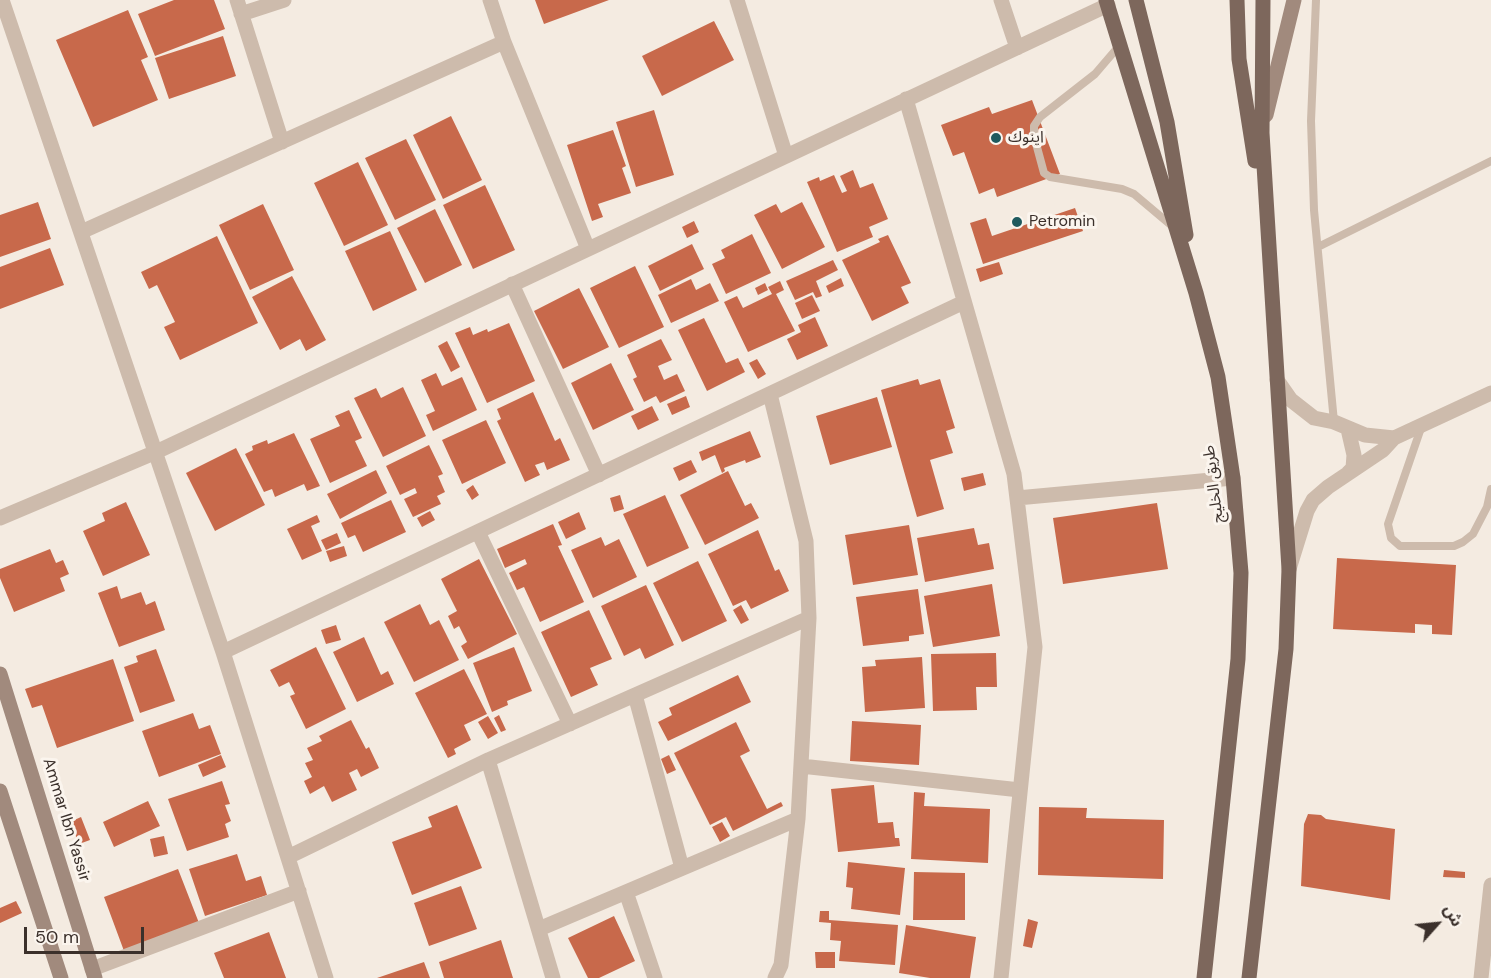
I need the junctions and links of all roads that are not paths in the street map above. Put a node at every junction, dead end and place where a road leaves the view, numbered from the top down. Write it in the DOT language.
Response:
graph roads {
  1 [pos="2,0"];
  2 [pos="284,0"];
  3 [pos="490,0"];
  4 [pos="737,0"];
  5 [pos="1001,0"];
  6 [pos="1136,0"];
  7 [pos="1237,0"];
  8 [pos="1263,0"];
  9 [pos="1294,0"];
  10 [pos="1316,0"];
  11 [pos="1107,2"];
  12 [pos="239,7"];
  13 [pos="504,42"];
  14 [pos="1120,44"];
  15 [pos="1017,48"];
  16 [pos="906,99"];
  17 [pos="1262,133"];
  18 [pos="282,142"];
  19 [pos="786,156"];
  20 [pos="1491,161"];
  21 [pos="1176,229"];
  22 [pos="81,232"];
  23 [pos="1318,247"];
  24 [pos="588,249"];
  25 [pos="1269,256"];
  26 [pos="512,284"];
  27 [pos="1196,293"];
  28 [pos="964,302"];
  29 [pos="1277,380"];
  30 [pos="1491,393"];
  31 [pos="770,394"];
  32 [pos="1334,422"];
  33 [pos="1422,425"];
  34 [pos="1348,429"];
  35 [pos="1394,438"];
  36 [pos="156,452"];
  37 [pos="1348,473"];
  38 [pos="599,475"];
  39 [pos="1233,477"];
  40 [pos="1491,489"];
  41 [pos="1017,498"];
  42 [pos="0,518"];
  43 [pos="478,532"];
  44 [pos="1289,569"];
  45 [pos="809,618"];
  46 [pos="223,652"];
  47 [pos="0,674"];
  48 [pos="635,695"];
  49 [pos="570,724"];
  50 [pos="488,760"];
  51 [pos="801,766"];
  52 [pos="1020,790"];
  53 [pos="0,791"];
  54 [pos="798,819"];
  55 [pos="288,857"];
  56 [pos="682,868"];
  57 [pos="1491,885"];
  58 [pos="298,891"];
  59 [pos="626,892"];
  60 [pos="539,929"];
  61 [pos="93,973"];
  62 [pos="61,978"];
  63 [pos="326,978"];
  64 [pos="553,978"];
  65 [pos="655,978"];
  66 [pos="776,978"];
  67 [pos="1001,978"];
  68 [pos="1204,978"];
  69 [pos="1249,978"];
  70 [pos="1480,978"];
  1 -- 22 [label="street"];
  2 -- 12 [label="street"];
  3 -- 13 [label="street"];
  4 -- 19 [label="street"];
  5 -- 15 [label="street"];
  6 -- 27 [label="main road"];
  7 -- 25 [label="main road"];
  8 -- 17 [label="main road"];
  9 -- 17 [label="street"];
  10 -- 23 [label="lane"];
  11 -- 14 [label="main road, طريق الخليج"];
  11 -- 15 [label="street"];
  12 -- 18 [label="street"];
  13 -- 18 [label="street"];
  13 -- 24 [label="street"];
  14 -- 21 [label="main road, طريق الخليج"];
  14 -- 21 [label="lane"];
  15 -- 16 [label="street"];
  16 -- 19 [label="street"];
  16 -- 28 [label="street"];
  17 -- 25 [label="main road"];
  18 -- 22 [label="street"];
  19 -- 24 [label="street"];
  20 -- 23 [label="lane"];
  21 -- 27 [label="main road, طريق الخليج"];
  22 -- 36 [label="street"];
  23 -- 32 [label="lane"];
  24 -- 26 [label="street"];
  25 -- 29 [label="main road"];
  26 -- 36 [label="street"];
  26 -- 38 [label="street"];
  27 -- 39 [label="main road, طريق الخليج"];
  28 -- 31 [label="street"];
  28 -- 41 [label="street"];
  29 -- 32 [label="street"];
  29 -- 44 [label="main road"];
  30 -- 33 [label="street"];
  31 -- 38 [label="street"];
  31 -- 45 [label="street"];
  32 -- 34 [label="street"];
  33 -- 35 [label="street"];
  33 -- 40 [label="lane"];
  34 -- 35 [label="street"];
  34 -- 37 [label="street"];
  35 -- 37 [label="street"];
  36 -- 42 [label="street"];
  36 -- 46 [label="street"];
  37 -- 44 [label="street"];
  38 -- 43 [label="street"];
  39 -- 41 [label="street"];
  39 -- 68 [label="main road, طريق الخليج"];
  41 -- 52 [label="street"];
  43 -- 46 [label="street"];
  43 -- 49 [label="street"];
  44 -- 69 [label="main road"];
  45 -- 48 [label="street"];
  45 -- 51 [label="street"];
  46 -- 55 [label="street"];
  47 -- 61 [label="street, Ammar Ibn Yassir"];
  48 -- 49 [label="street"];
  48 -- 56 [label="street"];
  49 -- 50 [label="street"];
  50 -- 55 [label="street"];
  50 -- 60 [label="street"];
  51 -- 52 [label="street"];
  51 -- 54 [label="street"];
  52 -- 67 [label="street"];
  53 -- 62 [label="street"];
  54 -- 56 [label="street"];
  54 -- 66 [label="street"];
  55 -- 58 [label="street"];
  56 -- 59 [label="street"];
  57 -- 70 [label="street"];
  58 -- 61 [label="street"];
  58 -- 63 [label="street"];
  59 -- 60 [label="street"];
  59 -- 65 [label="street"];
  60 -- 64 [label="street"];
}
